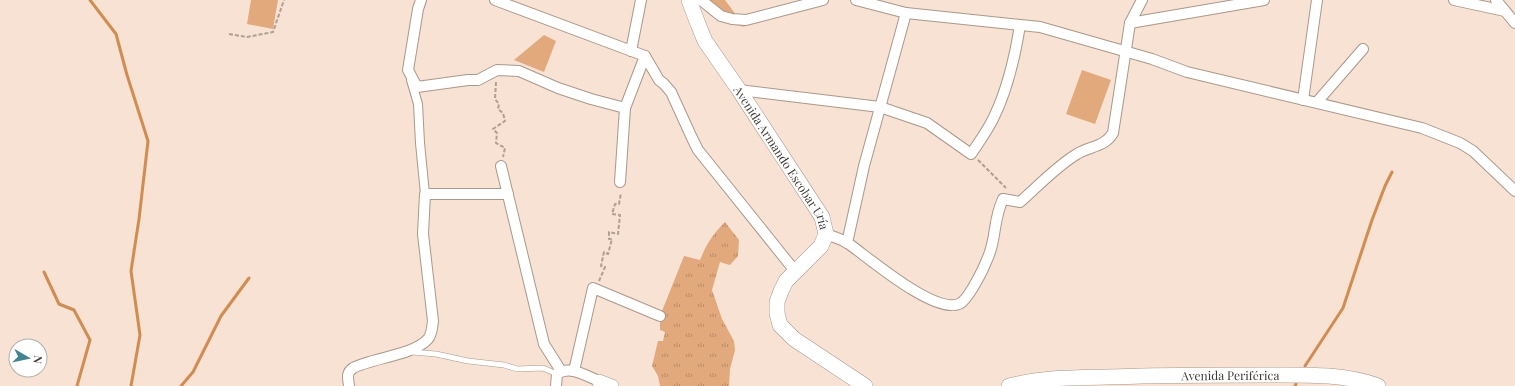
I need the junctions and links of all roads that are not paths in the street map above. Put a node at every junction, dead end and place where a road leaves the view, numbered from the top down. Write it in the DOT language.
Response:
graph roads {
  1 [pos="421,0"];
  2 [pos="495,0"];
  3 [pos="641,0"];
  4 [pos="689,0"];
  5 [pos="701,0"];
  6 [pos="823,0"];
  7 [pos="856,0"];
  8 [pos="1142,0"];
  9 [pos="1264,0"];
  10 [pos="1317,0"];
  11 [pos="1454,0"];
  12 [pos="1496,0"];
  13 [pos="1505,11"];
  14 [pos="906,13"];
  15 [pos="1130,23"];
  16 [pos="1515,23"];
  17 [pos="1020,25"];
  18 [pos="1363,49"];
  19 [pos="631,51"];
  20 [pos="1126,52"];
  21 [pos="646,56"];
  22 [pos="408,70"];
  23 [pos="739,90"];
  24 [pos="1303,100"];
  25 [pos="1317,102"];
  26 [pos="880,107"];
  27 [pos="625,108"];
  28 [pos="501,166"];
  29 [pos="620,182"];
  30 [pos="1515,191"];
  31 [pos="425,194"];
  32 [pos="508,194"];
  33 [pos="826,234"];
  34 [pos="847,243"];
  35 [pos="795,272"];
  36 [pos="660,316"];
  37 [pos="405,351"];
  38 [pos="574,371"];
  39 [pos="559,373"];
  40 [pos="600,383"];
  41 [pos="349,386"];
  42 [pos="556,386"];
  43 [pos="612,386"];
  44 [pos="866,386"];
  45 [pos="1009,386"];
  46 [pos="1378,386"];
  1 -- 22 [label="street"];
  2 -- 19 [label="street"];
  3 -- 19 [label="street"];
  4 -- 23 [label="main road, Avenida Armando Escobar Uría"];
  5 -- 6 [label="street"];
  7 -- 14 [label="street"];
  8 -- 15 [label="street"];
  9 -- 15 [label="street"];
  10 -- 24 [label="street"];
  11 -- 13 [label="street"];
  12 -- 13 [label="street"];
  13 -- 16 [label="street"];
  14 -- 17 [label="street"];
  14 -- 26 [label="street"];
  15 -- 20 [label="street"];
  17 -- 20 [label="street"];
  17 -- 26 [label="street"];
  18 -- 25 [label="street"];
  19 -- 21 [label="street"];
  20 -- 24 [label="street"];
  20 -- 34 [label="street"];
  21 -- 27 [label="street"];
  21 -- 35 [label="street"];
  22 -- 27 [label="street"];
  22 -- 31 [label="street"];
  23 -- 26 [label="street"];
  23 -- 33 [label="main road, Avenida Armando Escobar Uría"];
  24 -- 25 [label="street"];
  25 -- 30 [label="street"];
  26 -- 34 [label="street"];
  27 -- 29 [label="street"];
  28 -- 32 [label="street"];
  31 -- 32 [label="street"];
  31 -- 37 [label="street"];
  32 -- 39 [label="street"];
  33 -- 34 [label="street"];
  33 -- 35 [label="main road, Avenida Armando Escobar Uría"];
  35 -- 44 [label="main road, Avenida Armando Escobar Uría"];
  36 -- 38 [label="street"];
  37 -- 39 [label="lane"];
  37 -- 41 [label="street"];
  38 -- 39 [label="street"];
  38 -- 40 [label="street"];
  39 -- 42 [label="street"];
  40 -- 43 [label="street"];
  45 -- 46 [label="main road, Avenida Periférica"];
}
